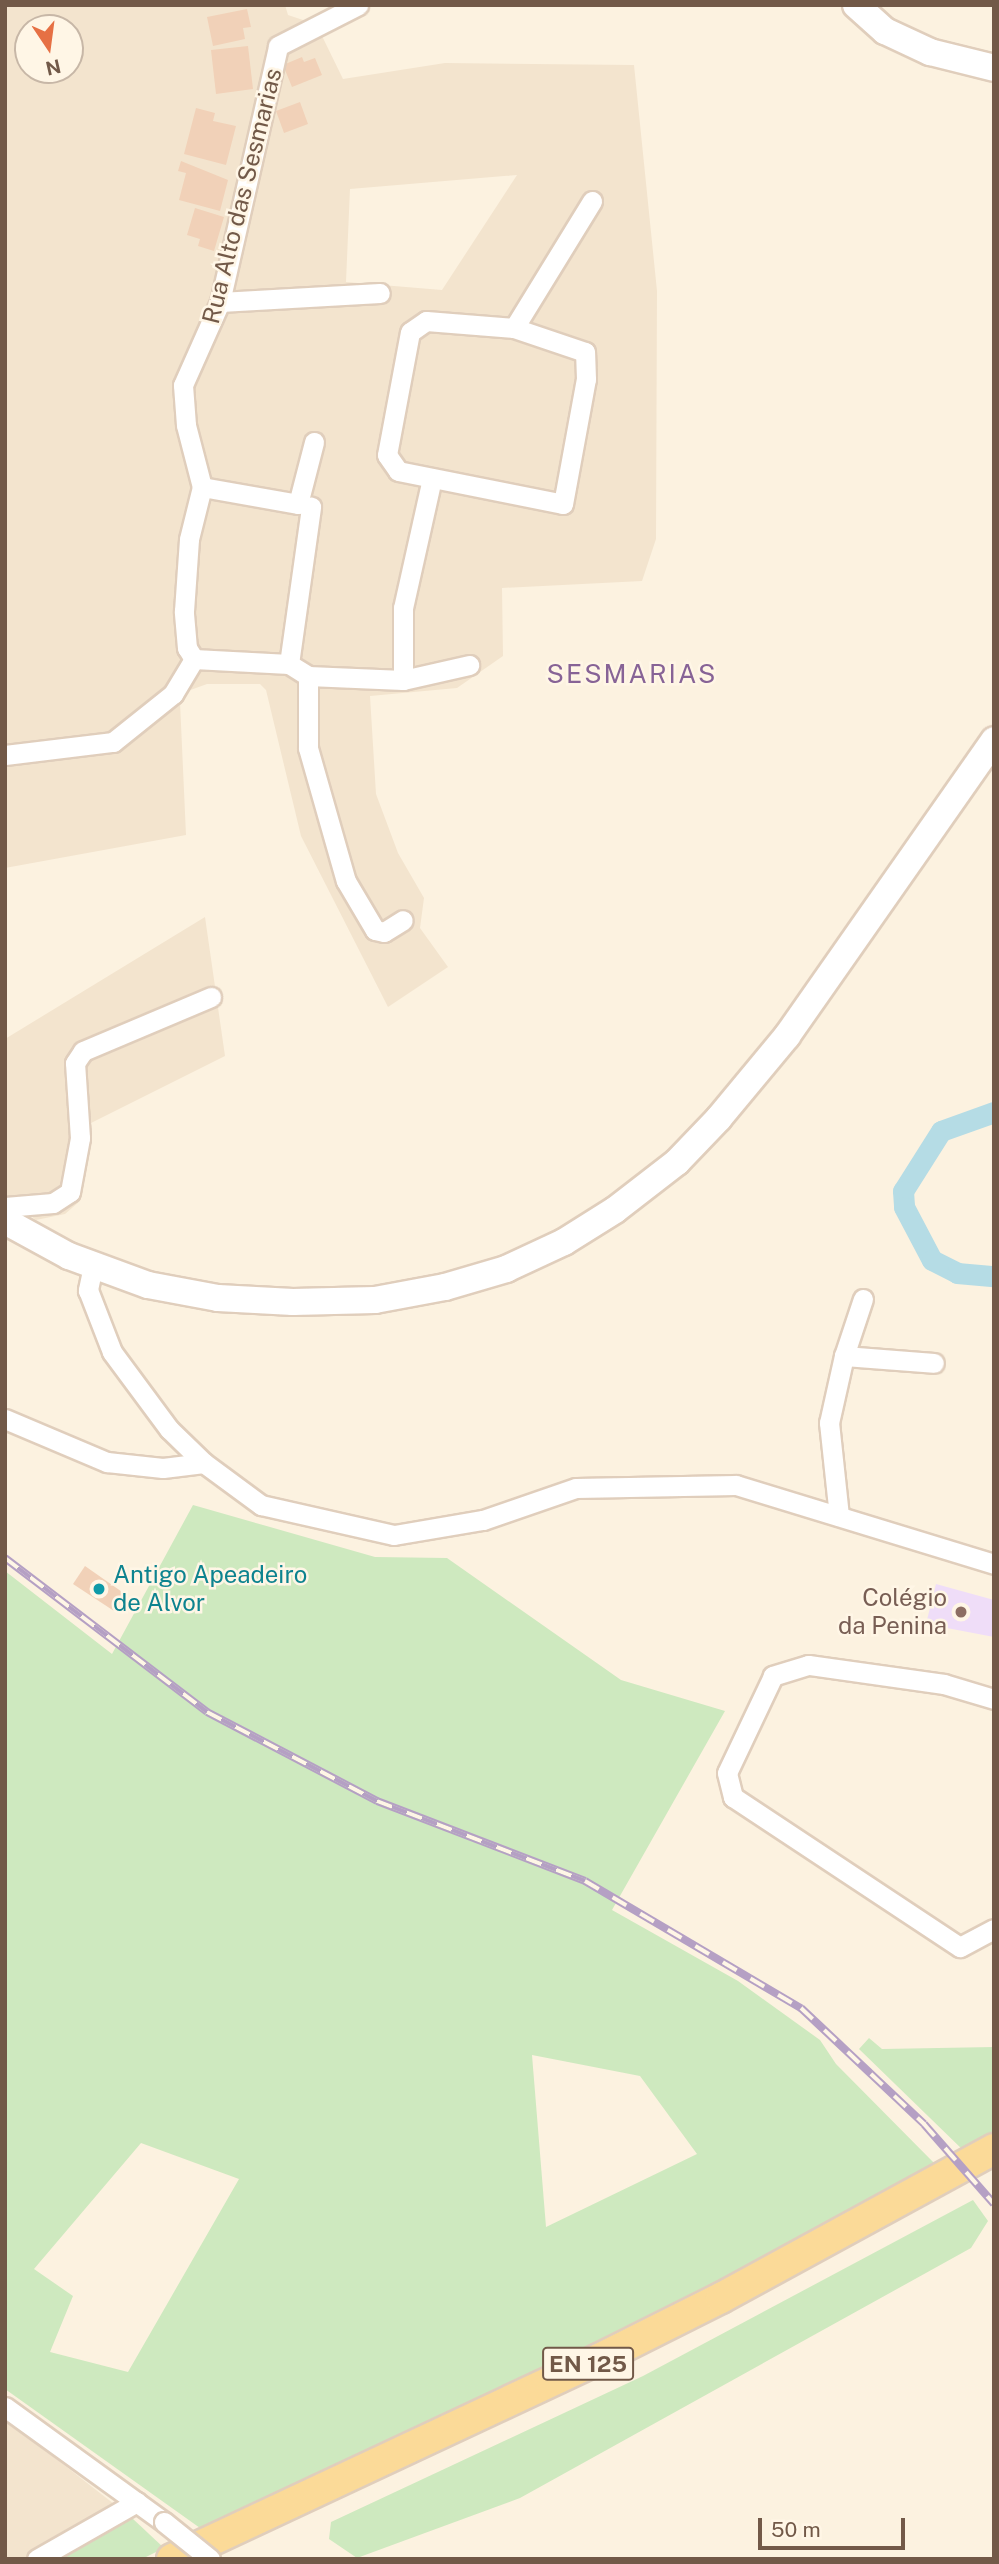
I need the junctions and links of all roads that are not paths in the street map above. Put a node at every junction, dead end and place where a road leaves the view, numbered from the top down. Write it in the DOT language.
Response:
graph roads {
  1 [pos="358,5"];
  2 [pos="856,5"];
  3 [pos="994,68"];
  4 [pos="592,201"];
  5 [pos="380,293"];
  6 [pos="220,302"];
  7 [pos="514,328"];
  8 [pos="314,442"];
  9 [pos="432,478"];
  10 [pos="202,487"];
  11 [pos="311,507"];
  12 [pos="194,659"];
  13 [pos="289,664"];
  14 [pos="469,665"];
  15 [pos="308,676"];
  16 [pos="403,680"];
  17 [pos="994,740"];
  18 [pos="5,755"];
  19 [pos="403,920"];
  20 [pos="211,997"];
  21 [pos="5,1207"];
  22 [pos="5,1221"];
  23 [pos="93,1266"];
  24 [pos="863,1299"];
  25 [pos="844,1356"];
  26 [pos="934,1363"];
  27 [pos="5,1419"];
  28 [pos="204,1463"];
  29 [pos="839,1516"];
  30 [pos="994,1564"];
  31 [pos="994,1699"];
  32 [pos="994,1929"];
  33 [pos="994,2149"];
  34 [pos="994,2167"];
  35 [pos="5,2407"];
  36 [pos="137,2502"];
  37 [pos="37,2559"];
  38 [pos="172,2559"];
  39 [pos="209,2559"];
  1 -- 6 [label="street, Rua Alto das Sesmarias"];
  2 -- 3 [label="main road"];
  4 -- 7 [label="street"];
  5 -- 6 [label="street"];
  6 -- 10 [label="street, Rua Alto das Sesmarias"];
  7 -- 9 [label="street"];
  7 -- 9 [label="street"];
  8 -- 11 [label="street"];
  9 -- 16 [label="street"];
  10 -- 11 [label="street"];
  10 -- 12 [label="street, Rua Alto das Sesmarias"];
  11 -- 13 [label="street"];
  12 -- 13 [label="street"];
  12 -- 18 [label="street"];
  13 -- 15 [label="street"];
  14 -- 16 [label="street"];
  15 -- 16 [label="street"];
  15 -- 19 [label="street"];
  17 -- 23 [label="main road"];
  20 -- 21 [label="street"];
  22 -- 23 [label="main road"];
  23 -- 28 [label="street"];
  24 -- 25 [label="street"];
  25 -- 26 [label="street"];
  25 -- 29 [label="street"];
  27 -- 28 [label="street"];
  28 -- 29 [label="street"];
  29 -- 30 [label="street"];
  31 -- 32 [label="street"];
  33 -- 38 [label="main road, EN 125"];
  34 -- 39 [label="main road, EN 125"];
  35 -- 36 [label="street"];
  36 -- 37 [label="street"];
  36 -- 39 [label="street, bridge"];
}
